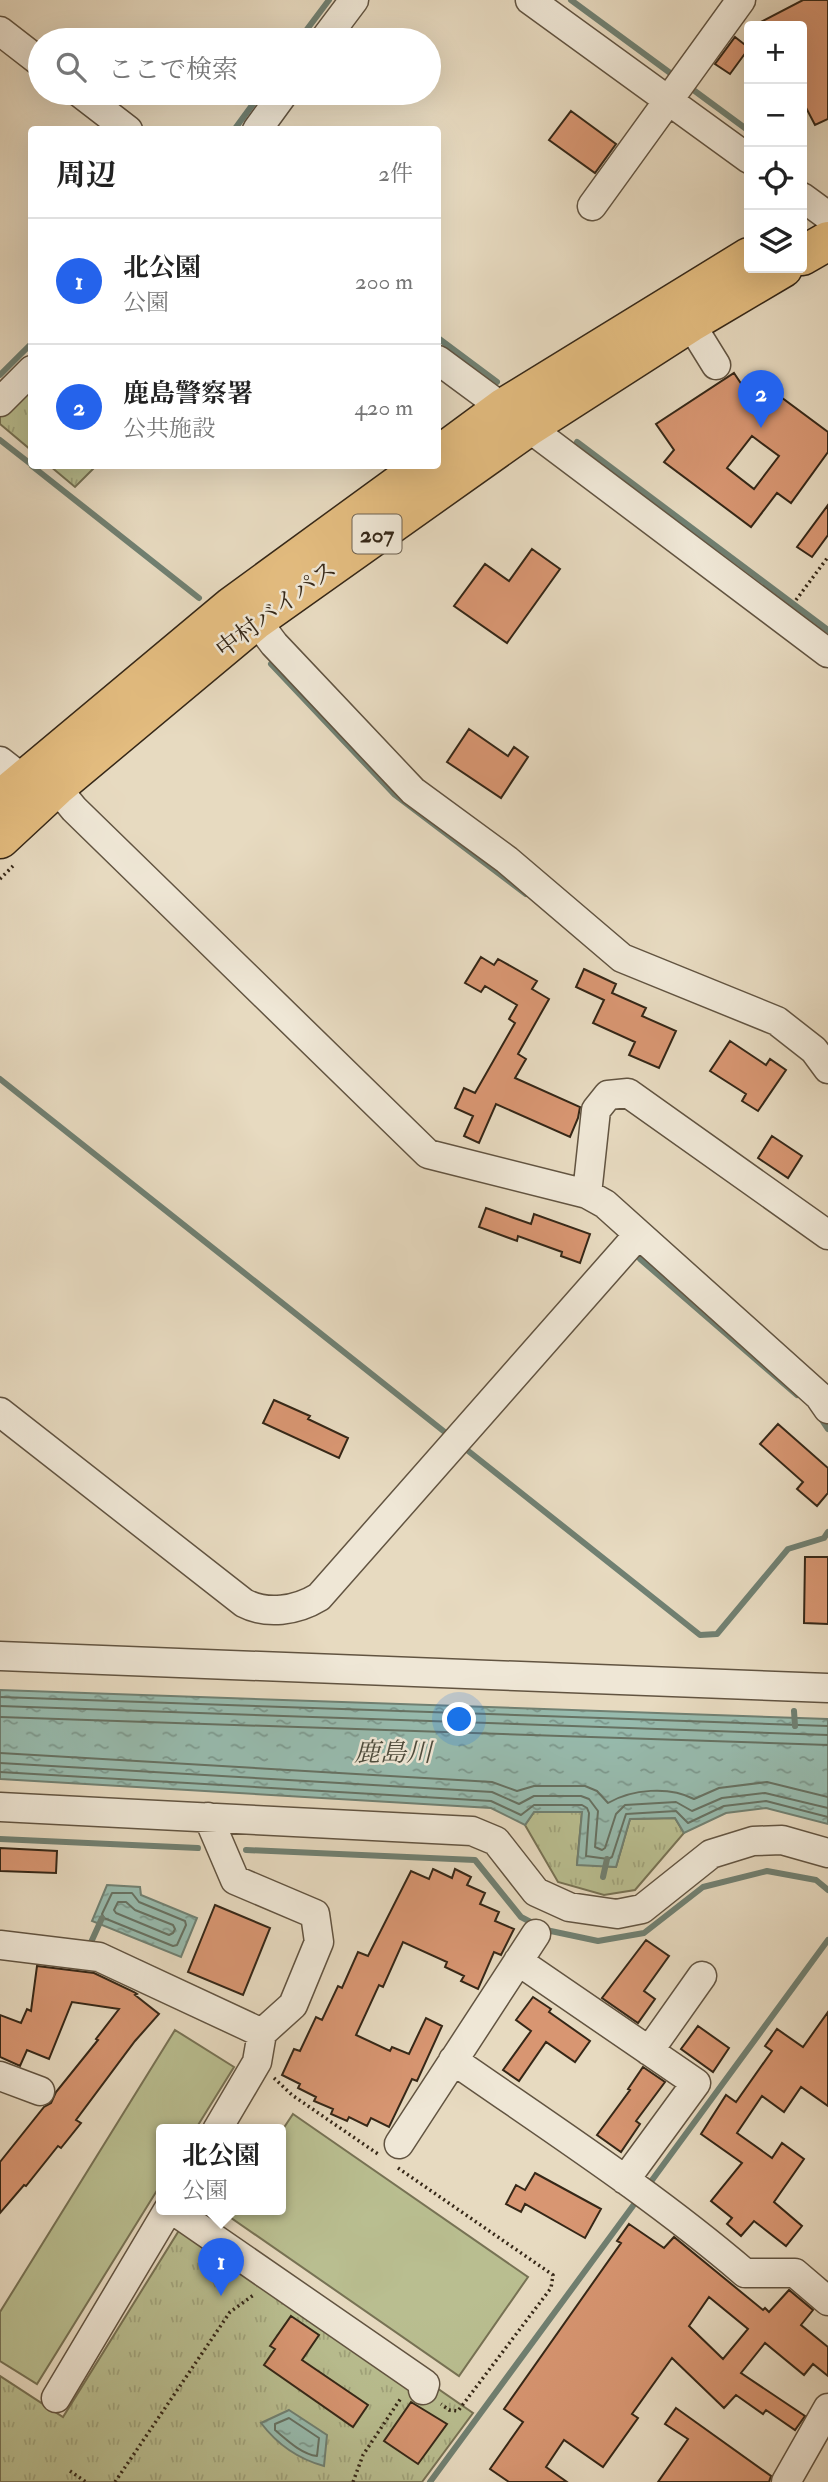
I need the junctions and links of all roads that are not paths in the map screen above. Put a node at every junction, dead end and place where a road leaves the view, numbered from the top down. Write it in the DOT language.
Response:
graph roads {
  1 [pos="354,0"];
  2 [pos="530,0"];
  3 [pos="741,0"];
  4 [pos="333,28"];
  5 [pos="0,31"];
  6 [pos="28,53"];
  7 [pos="678,88"];
  8 [pos="96,105"];
  9 [pos="275,105"];
  10 [pos="123,126"];
  11 [pos="260,126"];
  12 [pos="744,154"];
  13 [pos="592,206"];
  14 [pos="819,218"];
  15 [pos="807,246"];
  16 [pos="744,260"];
  17 [pos="775,273"];
  18 [pos="690,323"];
  19 [pos="441,362"];
  20 [pos="716,365"];
  21 [pos="28,374"];
  22 [pos="0,402"];
  23 [pos="515,418"];
  24 [pos="441,455"];
  25 [pos="420,469"];
  26 [pos="256,620"];
  27 [pos="828,653"];
  28 [pos="20,782"];
  29 [pos="0,839"];
  30 [pos="828,1069"];
  31 [pos="587,1194"];
  32 [pos="638,1235"];
  33 [pos="828,1235"];
  34 [pos="828,1409"];
  35 [pos="0,1412"];
  36 [pos="0,1656"];
  37 [pos="828,1688"];
  38 [pos="0,1807"];
  39 [pos="208,1817"];
  40 [pos="828,1853"];
  41 [pos="536,1934"];
  42 [pos="0,1945"];
  43 [pos="518,1961"];
  44 [pos="702,1976"];
  45 [pos="262,2032"];
  46 [pos="649,2051"];
  47 [pos="453,2060"];
  48 [pos="0,2076"];
  49 [pos="40,2091"];
  50 [pos="221,2124"];
  51 [pos="392,2156"];
  52 [pos="637,2188"];
  53 [pos="168,2215"];
  54 [pos="178,2215"];
  55 [pos="828,2301"];
  56 [pos="423,2390"];
  57 [pos="56,2398"];
  58 [pos="828,2408"];
  59 [pos="786,2482"];
  1 -- 4 [label="street"];
  2 -- 7 [label="street"];
  3 -- 7 [label="street"];
  5 -- 6 [label="street"];
  7 -- 12 [label="street"];
  7 -- 13 [label="street"];
  8 -- 10 [label="street"];
  9 -- 11 [label="street"];
  14 -- 15 [label="highway"];
  16 -- 23 [label="highway, 中村バイパス / 207"];
  17 -- 18 [label="highway, 中村バイパス / 207"];
  18 -- 20 [label="street"];
  18 -- 23 [label="highway, 中村バイパス / 207"];
  19 -- 23 [label="street"];
  21 -- 22 [label="street"];
  23 -- 24 [label="highway, 中村バイパス / 207"];
  23 -- 26 [label="highway, 中村バイパス / 207"];
  23 -- 27 [label="street"];
  25 -- 28 [label="highway, 中村バイパス / 207"];
  26 -- 28 [label="highway, 中村バイパス / 207"];
  26 -- 30 [label="street"];
  28 -- 29 [label="highway, 中村バイパス / 207"];
  28 -- 31 [label="street"];
  31 -- 32 [label="street"];
  31 -- 33 [label="street"];
  32 -- 34 [label="street"];
  32 -- 35 [label="street"];
  36 -- 37 [label="street"];
  38 -- 39 [label="street"];
  39 -- 40 [label="street"];
  39 -- 45 [label="street"];
  41 -- 43 [label="street"];
  42 -- 45 [label="street"];
  43 -- 46 [label="street"];
  43 -- 47 [label="street"];
  44 -- 46 [label="street"];
  45 -- 50 [label="street"];
  46 -- 52 [label="street"];
  47 -- 51 [label="street"];
  47 -- 52 [label="street"];
  48 -- 49 [label="street"];
  52 -- 55 [label="street"];
  53 -- 57 [label="street"];
  54 -- 56 [label="street"];
  58 -- 59 [label="street"];
}
